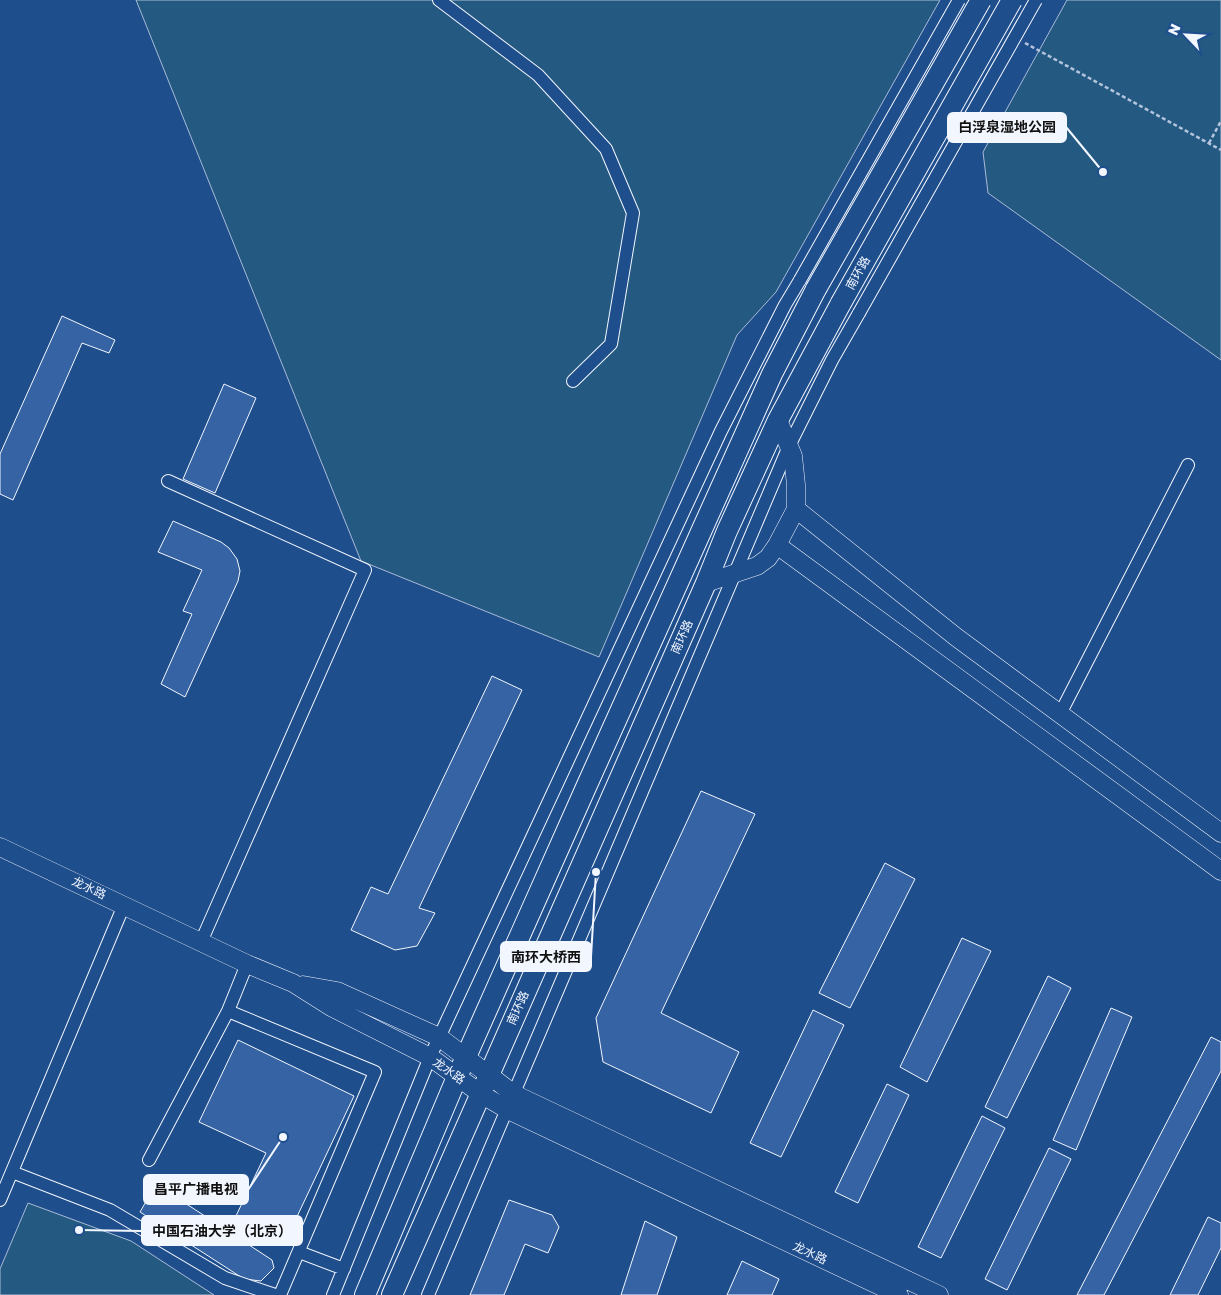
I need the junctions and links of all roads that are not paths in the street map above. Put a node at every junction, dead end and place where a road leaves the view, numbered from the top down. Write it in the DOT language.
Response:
graph roads {
  1 [pos="439,0"];
  2 [pos="959,0"];
  3 [pos="981,0"];
  4 [pos="1012,0"];
  5 [pos="1036,0"];
  6 [pos="808,284"];
  7 [pos="573,381"];
  8 [pos="778,420"];
  9 [pos="789,446"];
  10 [pos="1188,466"];
  11 [pos="168,481"];
  12 [pos="796,509"];
  13 [pos="777,545"];
  14 [pos="735,572"];
  15 [pos="706,582"];
  16 [pos="1060,714"];
  17 [pos="1221,833"];
  18 [pos="0,846"];
  19 [pos="1221,871"];
  20 [pos="124,905"];
  21 [pos="201,942"];
  22 [pos="247,964"];
  23 [pos="293,983"];
  24 [pos="228,1011"];
  25 [pos="439,1037"];
  26 [pos="466,1057"];
  27 [pos="430,1058"];
  28 [pos="489,1074"];
  29 [pos="457,1077"];
  30 [pos="480,1094"];
  31 [pos="514,1094"];
  32 [pos="508,1110"];
  33 [pos="149,1160"];
  34 [pos="12,1172"];
  35 [pos="0,1200"];
  36 [pos="299,1252"];
  37 [pos="344,1269"];
  38 [pos="275,1295"];
  39 [pos="280,1295"];
  40 [pos="333,1295"];
  41 [pos="365,1295"];
  42 [pos="392,1295"];
  43 [pos="428,1295"];
  44 [pos="899,1295"];
  45 [pos="939,1295"];
  1 -- 7 [label="street"];
  2 -- 6 [label="street, bridge"];
  3 -- 6 [label="main road, 南环路, bridge"];
  4 -- 8 [label="main road, 南环路, bridge"];
  5 -- 9 [label="street, bridge"];
  6 -- 25 [label="street"];
  6 -- 26 [label="main road, 南环路"];
  8 -- 9 [label="street"];
  8 -- 15 [label="main road, 南环路"];
  9 -- 12 [label="street"];
  9 -- 14 [label="street"];
  10 -- 16 [label="street"];
  11 -- 21 [label="street"];
  12 -- 13 [label="street"];
  12 -- 16 [label="street"];
  13 -- 14 [label="street"];
  13 -- 19 [label="street"];
  14 -- 15 [label="street"];
  14 -- 31 [label="street"];
  15 -- 28 [label="main road, 南环路"];
  16 -- 17 [label="street"];
  18 -- 20 [label="street, 龙水路"];
  20 -- 21 [label="street, 龙水路"];
  20 -- 34 [label="street"];
  21 -- 22 [label="street, 龙水路"];
  22 -- 23 [label="street, 龙水路"];
  22 -- 24 [label="street"];
  23 -- 25 [label="street, 龙水路"];
  23 -- 27 [label="street, 龙水路"];
  24 -- 33 [label="street"];
  24 -- 36 [label="street"];
  25 -- 26 [label="street, 龙水路"];
  25 -- 27 [label="street"];
  26 -- 28 [label="street, 龙水路"];
  26 -- 29 [label="main road, 南环路"];
  27 -- 29 [label="street, 龙水路"];
  27 -- 37 [label="street"];
  28 -- 30 [label="main road, 南环路"];
  28 -- 31 [label="street, 龙水路"];
  29 -- 30 [label="street, 龙水路"];
  29 -- 41 [label="main road, 南环路"];
  30 -- 32 [label="street, 龙水路"];
  30 -- 42 [label="main road, 南环路"];
  31 -- 32 [label="street"];
  31 -- 45 [label="street, 龙水路"];
  32 -- 43 [label="street"];
  32 -- 44 [label="street, 龙水路"];
  34 -- 35 [label="street"];
  34 -- 38 [label="street"];
  36 -- 37 [label="street"];
  36 -- 39 [label="street"];
  37 -- 40 [label="street"];
}
